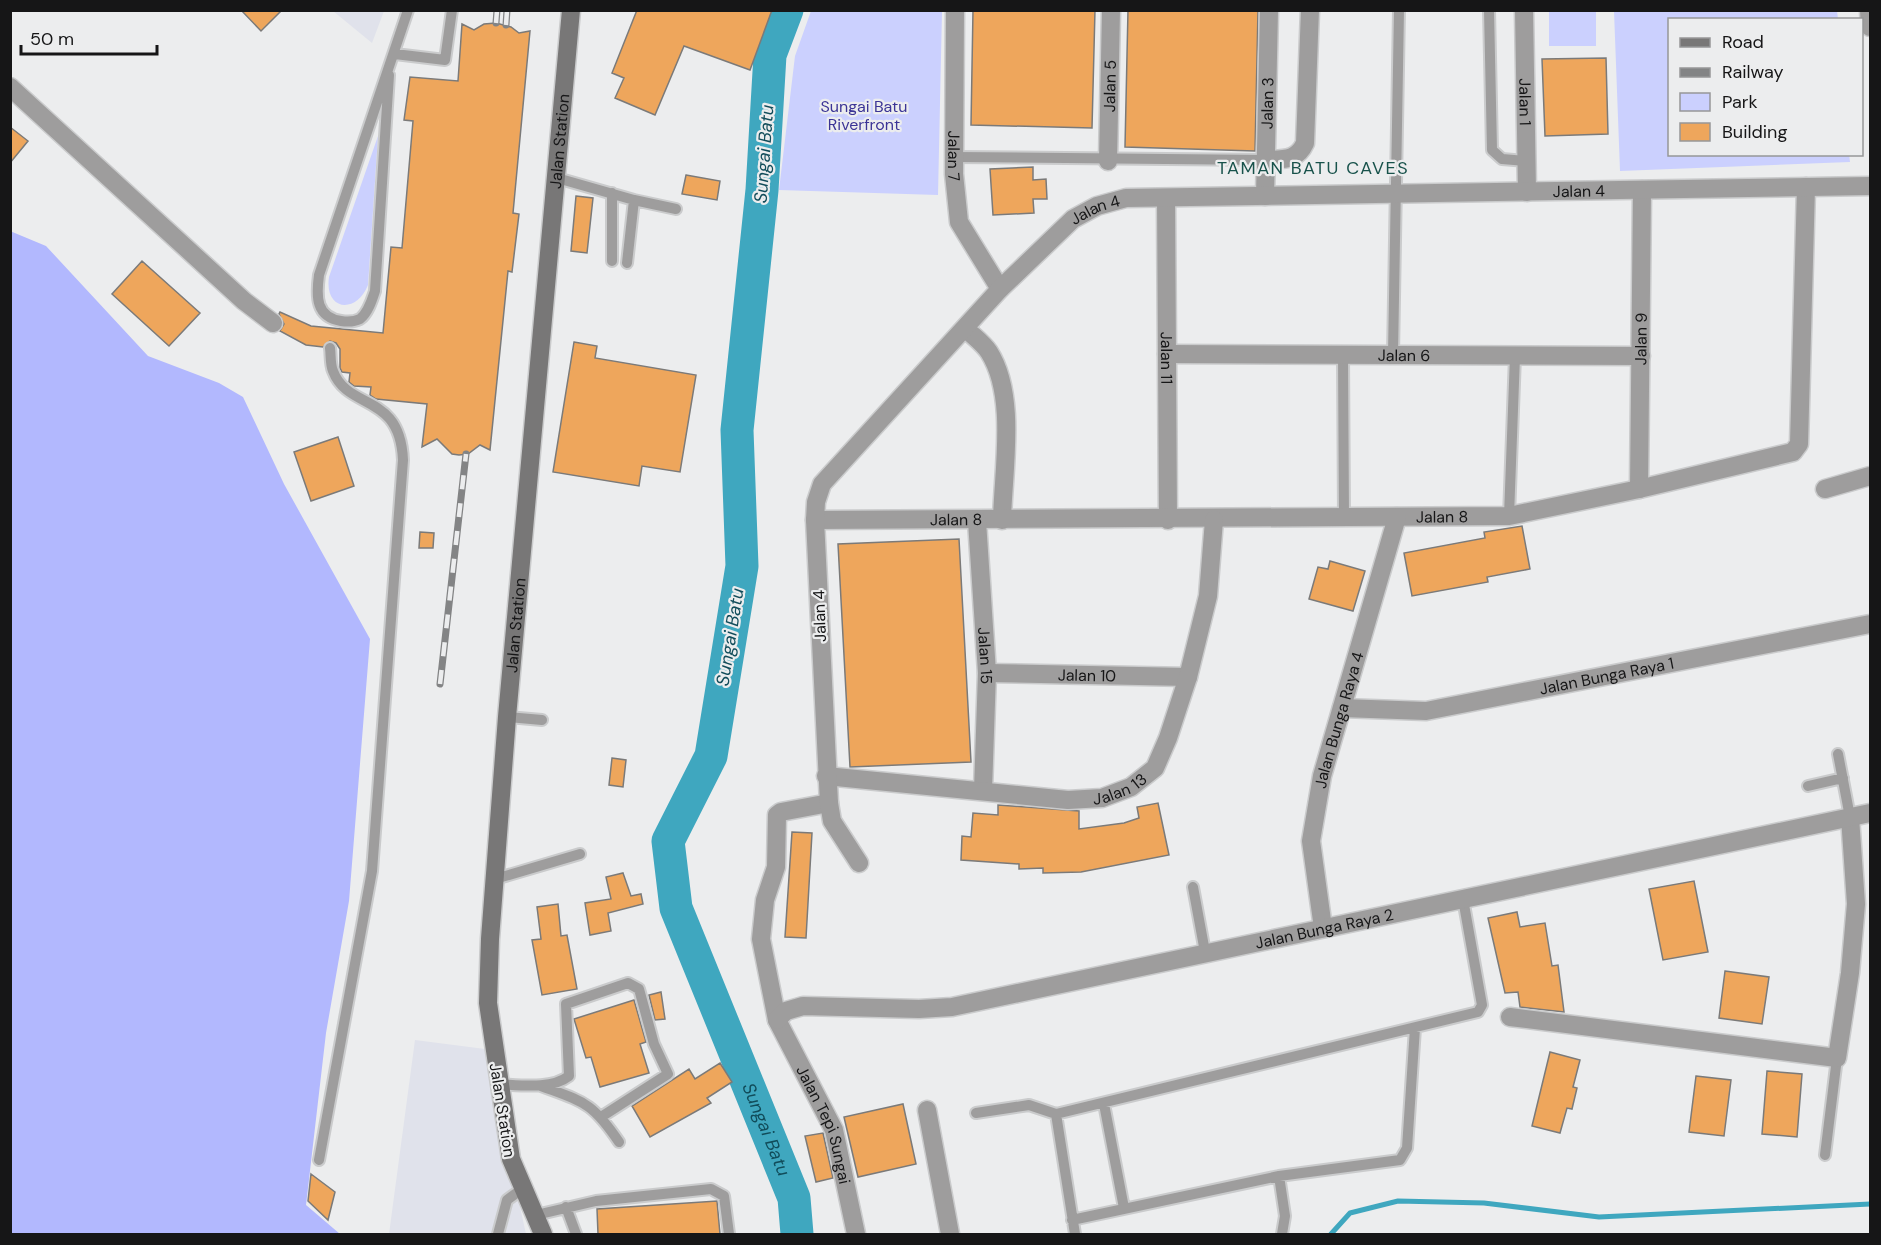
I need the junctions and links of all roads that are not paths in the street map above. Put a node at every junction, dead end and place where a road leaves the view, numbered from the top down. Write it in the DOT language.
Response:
graph roads {
  1 [pos="408,10"];
  2 [pos="452,10"];
  3 [pos="571,10"];
  4 [pos="955,10"];
  5 [pos="1111,10"];
  6 [pos="1269,10"];
  7 [pos="1310,10"];
  8 [pos="1399,10"];
  9 [pos="1489,10"];
  10 [pos="1524,10"];
  11 [pos="1869,10"];
  12 [pos="1870,26"];
  13 [pos="395,54"];
  14 [pos="388,75"];
  15 [pos="10,87"];
  16 [pos="954,158"];
  17 [pos="1266,160"];
  18 [pos="1108,161"];
  19 [pos="1526,161"];
  20 [pos="557,178"];
  21 [pos="1870,186"];
  22 [pos="1806,187"];
  23 [pos="1642,190"];
  24 [pos="1527,192"];
  25 [pos="612,193"];
  26 [pos="1396,194"];
  27 [pos="1265,196"];
  28 [pos="1166,198"];
  29 [pos="634,200"];
  30 [pos="676,209"];
  31 [pos="612,261"];
  32 [pos="627,263"];
  33 [pos="1000,289"];
  34 [pos="273,323"];
  35 [pos="966,329"];
  36 [pos="330,348"];
  37 [pos="1167,354"];
  38 [pos="1343,355"];
  39 [pos="1393,355"];
  40 [pos="1515,356"];
  41 [pos="1641,356"];
  42 [pos="1870,476"];
  43 [pos="1639,489"];
  44 [pos="1825,489"];
  45 [pos="1509,516"];
  46 [pos="1344,518"];
  47 [pos="1397,518"];
  48 [pos="815,520"];
  49 [pos="1002,520"];
  50 [pos="1168,520"];
  51 [pos="1214,520"];
  52 [pos="977,521"];
  53 [pos="1870,624"];
  54 [pos="987,673"];
  55 [pos="1188,677"];
  56 [pos="1342,708"];
  57 [pos="507,717"];
  58 [pos="542,720"];
  59 [pos="1838,754"];
  60 [pos="825,776"];
  61 [pos="1843,778"];
  62 [pos="1808,786"];
  63 [pos="983,790"];
  64 [pos="829,803"];
  65 [pos="1870,813"];
  66 [pos="1850,817"];
  67 [pos="580,854"];
  68 [pos="859,863"];
  69 [pos="495,879"];
  70 [pos="1193,888"];
  71 [pos="1463,899"];
  72 [pos="1323,928"];
  73 [pos="1205,952"];
  74 [pos="1510,1017"];
  75 [pos="777,1020"];
  76 [pos="1415,1028"];
  77 [pos="1837,1058"];
  78 [pos="498,1084"];
  79 [pos="540,1085"];
  80 [pos="1104,1104"];
  81 [pos="927,1110"];
  82 [pos="976,1113"];
  83 [pos="1056,1114"];
  84 [pos="601,1117"];
  85 [pos="619,1142"];
  86 [pos="1825,1155"];
  87 [pos="320,1161"];
  88 [pos="1279,1176"];
  89 [pos="522,1189"];
  90 [pos="566,1207"];
  91 [pos="1124,1208"];
  92 [pos="536,1215"];
  93 [pos="1072,1220"];
  94 [pos="498,1234"];
  95 [pos="543,1234"];
  96 [pos="576,1234"];
  97 [pos="729,1234"];
  98 [pos="856,1234"];
  99 [pos="950,1234"];
  100 [pos="1075,1234"];
  101 [pos="1282,1234"];
  1 -- 13 [label="lane"];
  2 -- 13 [label="lane"];
  3 -- 20 [label="street, Jalan Station"];
  4 -- 16 [label="street, Jalan 7"];
  5 -- 18 [label="street, Jalan 5"];
  6 -- 17 [label="street, Jalan 3"];
  7 -- 17 [label="street"];
  8 -- 26 [label="lane"];
  9 -- 19 [label="lane"];
  10 -- 19 [label="street, Jalan 1"];
  11 -- 12 [label="street"];
  13 -- 14 [label="lane"];
  14 -- 14 [label="lane"];
  15 -- 34 [label="street"];
  16 -- 18 [label="lane"];
  16 -- 33 [label="street, Jalan 7"];
  17 -- 18 [label="lane"];
  17 -- 27 [label="street, Jalan 3"];
  19 -- 24 [label="street, Jalan 1"];
  20 -- 25 [label="lane"];
  20 -- 57 [label="street, Jalan Station"];
  21 -- 22 [label="street, Jalan 4"];
  22 -- 23 [label="street, Jalan 4"];
  22 -- 43 [label="street, Jalan 8"];
  23 -- 24 [label="street, Jalan 4"];
  23 -- 41 [label="street, Jalan 9"];
  24 -- 26 [label="street, Jalan 4"];
  25 -- 29 [label="lane"];
  25 -- 31 [label="lane"];
  26 -- 27 [label="street, Jalan 4"];
  26 -- 39 [label="lane"];
  27 -- 28 [label="street, Jalan 4"];
  28 -- 33 [label="street, Jalan 4"];
  28 -- 37 [label="street, Jalan 11"];
  29 -- 30 [label="lane"];
  29 -- 32 [label="lane"];
  33 -- 35 [label="street, Jalan 4"];
  35 -- 48 [label="street, Jalan 4"];
  35 -- 49 [label="street"];
  36 -- 87 [label="lane"];
  37 -- 38 [label="street, Jalan 6"];
  37 -- 50 [label="street, Jalan 11"];
  38 -- 39 [label="street, Jalan 6"];
  38 -- 46 [label="lane"];
  39 -- 40 [label="street, Jalan 6"];
  40 -- 41 [label="street, Jalan 6"];
  40 -- 45 [label="lane"];
  41 -- 43 [label="street, Jalan 9"];
  42 -- 44 [label="street"];
  43 -- 45 [label="street, Jalan 8"];
  45 -- 47 [label="street, Jalan 8"];
  46 -- 47 [label="street, Jalan 8"];
  46 -- 51 [label="street, Jalan 8"];
  47 -- 56 [label="street, Jalan Bunga Raya 4"];
  48 -- 52 [label="street, Jalan 8"];
  48 -- 60 [label="street, Jalan 4"];
  49 -- 50 [label="street, Jalan 8"];
  49 -- 52 [label="street, Jalan 8"];
  50 -- 51 [label="street, Jalan 8"];
  51 -- 55 [label="street, Jalan 13"];
  52 -- 54 [label="street, Jalan 15"];
  53 -- 56 [label="street, Jalan Bunga Raya 1"];
  54 -- 55 [label="street, Jalan 10"];
  54 -- 63 [label="street, Jalan 15"];
  55 -- 63 [label="street, Jalan 13"];
  56 -- 72 [label="street, Jalan Bunga Raya 4"];
  57 -- 58 [label="lane"];
  57 -- 69 [label="street, Jalan Station"];
  59 -- 61 [label="lane"];
  60 -- 63 [label="street, Jalan 13"];
  60 -- 64 [label="street, Jalan 4"];
  61 -- 62 [label="lane"];
  61 -- 66 [label="lane"];
  64 -- 68 [label="street, Jalan 4"];
  64 -- 75 [label="street, Jalan Tepi Sungai"];
  65 -- 66 [label="street, Jalan Bunga Raya 2"];
  66 -- 71 [label="street, Jalan Bunga Raya 2"];
  66 -- 77 [label="street"];
  67 -- 69 [label="lane"];
  69 -- 78 [label="street, Jalan Station"];
  70 -- 73 [label="lane"];
  71 -- 72 [label="street, Jalan Bunga Raya 2"];
  71 -- 76 [label="lane"];
  72 -- 73 [label="street, Jalan Bunga Raya 2"];
  73 -- 75 [label="street, Jalan Bunga Raya 2"];
  74 -- 77 [label="street"];
  75 -- 98 [label="street, Jalan Tepi Sungai"];
  76 -- 80 [label="lane"];
  76 -- 88 [label="lane"];
  77 -- 86 [label="lane"];
  78 -- 79 [label="lane"];
  78 -- 89 [label="street, Jalan Station"];
  79 -- 84 [label="lane"];
  79 -- 84 [label="lane"];
  80 -- 83 [label="lane"];
  80 -- 91 [label="lane"];
  81 -- 99 [label="street"];
  82 -- 83 [label="lane"];
  83 -- 93 [label="lane"];
  84 -- 85 [label="lane"];
  88 -- 91 [label="lane"];
  88 -- 101 [label="lane"];
  89 -- 92 [label="street, Jalan Station"];
  89 -- 94 [label="lane"];
  90 -- 92 [label="lane"];
  90 -- 96 [label="lane"];
  90 -- 97 [label="lane"];
  91 -- 93 [label="lane"];
  92 -- 95 [label="street, Jalan Station"];
  93 -- 100 [label="lane"];
}
